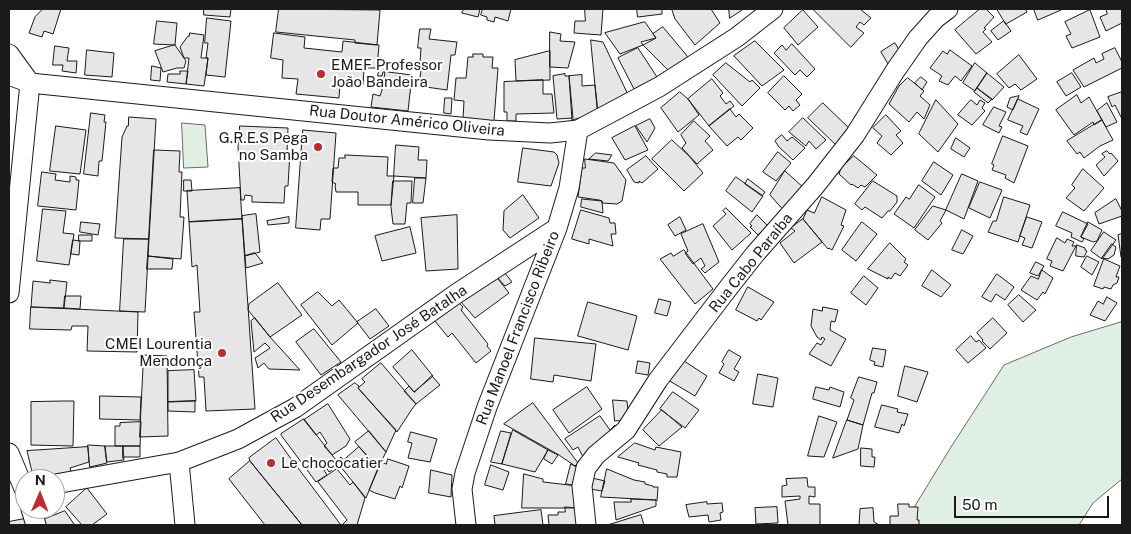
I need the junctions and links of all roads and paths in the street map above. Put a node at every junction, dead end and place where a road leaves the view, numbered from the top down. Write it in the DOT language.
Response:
graph roads {
  1 [pos="773,9"];
  2 [pos="948,9"];
  3 [pos="9,54"];
  4 [pos="9,75"];
  5 [pos="30,83"];
  6 [pos="578,130"];
  7 [pos="557,228"];
  8 [pos="10,269"];
  9 [pos="9,293"];
  10 [pos="9,453"];
  11 [pos="179,462"];
  12 [pos="16,469"];
  13 [pos="65,482"];
  14 [pos="185,525"];
  15 [pos="466,525"];
  16 [pos="586,525"];
  1 -- 6 [label="street, Rua Doutor Américo Oliveira"];
  2 -- 16 [label="street, Rua Cabo Paraíba"];
  3 -- 5 [label="street"];
  4 -- 5 [label="street, Rua Doutor Américo Oliveira"];
  5 -- 6 [label="street, Rua Doutor Américo Oliveira"];
  5 -- 8 [label="street"];
  6 -- 7 [label="street, Rua Manoel Francisco Ribeiro"];
  7 -- 11 [label="street, Rua Desembargador José Batalha"];
  7 -- 15 [label="street, Rua Manoel Francisco Ribeiro"];
  8 -- 9 [label="street"];
  10 -- 12 [label="street"];
  11 -- 13 [label="street, Rua Desembargador José Batalha"];
  11 -- 14 [label="street"];
}
